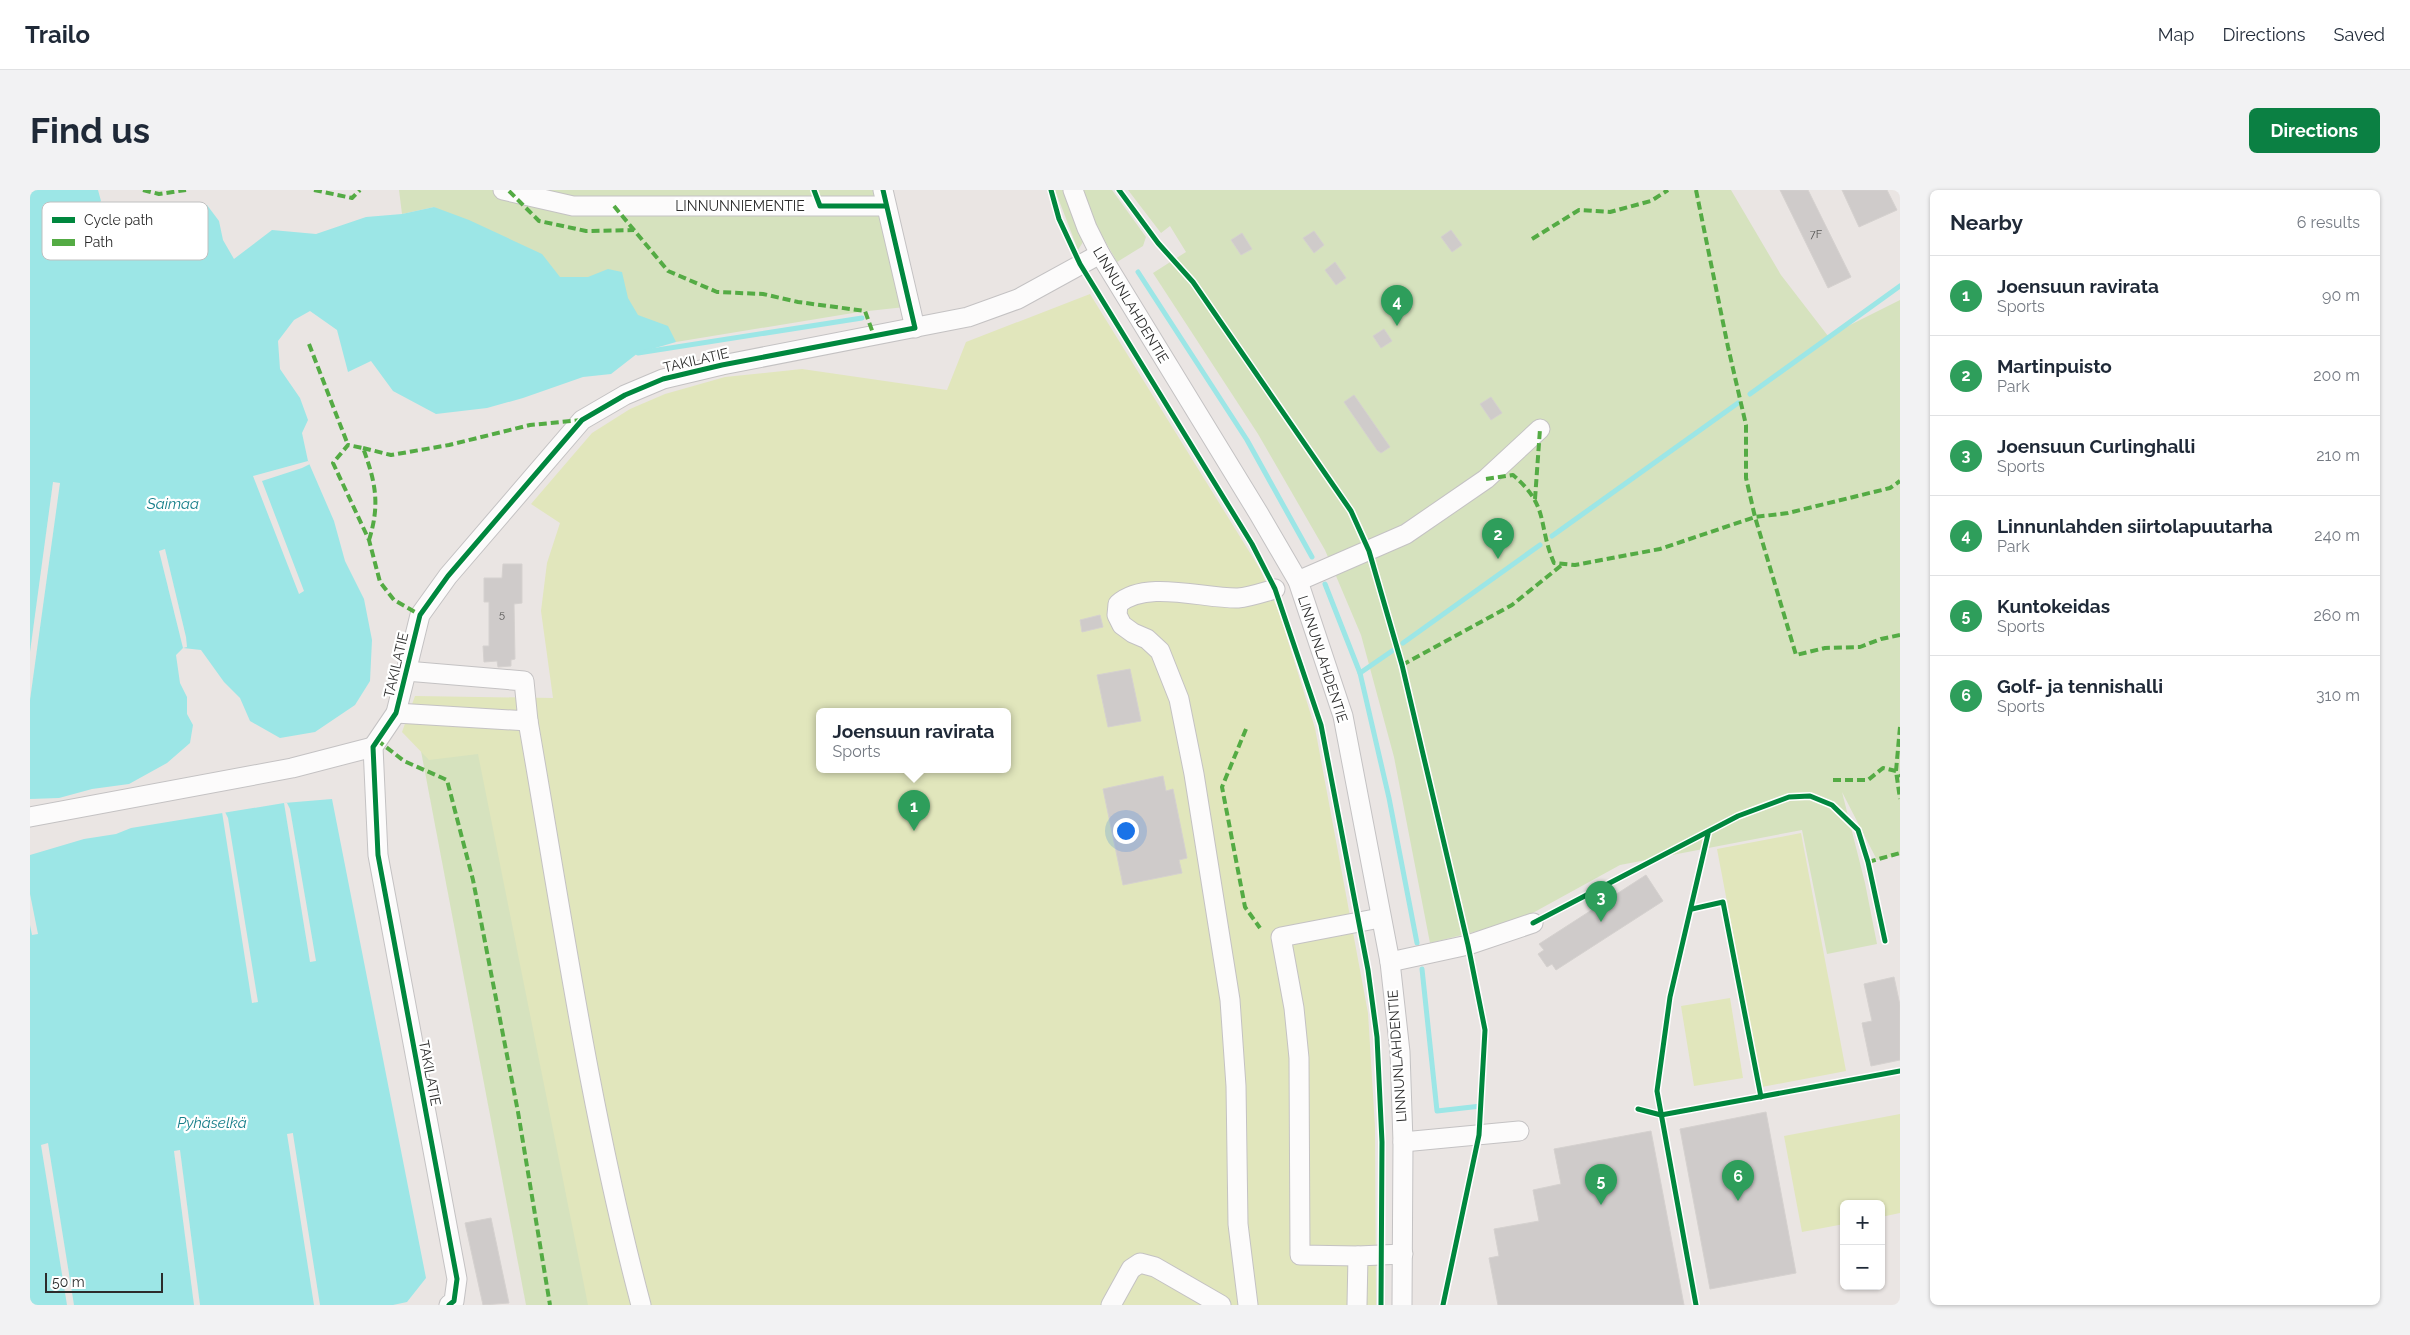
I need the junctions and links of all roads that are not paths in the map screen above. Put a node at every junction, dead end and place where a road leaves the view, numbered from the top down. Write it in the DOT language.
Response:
graph roads {
  1 [pos="502,190"];
  2 [pos="1073,190"];
  3 [pos="884,198"];
  4 [pos="1100,254"];
  5 [pos="915,328"];
  6 [pos="1540,429"];
  7 [pos="1298,581"];
  8 [pos="1275,589"];
  9 [pos="406,671"];
  10 [pos="396,713"];
  11 [pos="528,720"];
  12 [pos="373,747"];
  13 [pos="30,817"];
  14 [pos="1380,918"];
  15 [pos="1532,923"];
  16 [pos="1390,962"];
  17 [pos="1519,1130"];
  18 [pos="1403,1142"];
  19 [pos="1403,1254"];
  20 [pos="1358,1256"];
  21 [pos="449,1305"];
  22 [pos="641,1305"];
  23 [pos="1111,1305"];
  24 [pos="1221,1305"];
  25 [pos="1248,1305"];
  26 [pos="1357,1305"];
  27 [pos="1402,1305"];
  1 -- 3 [label="street, LINNUNNIEMENTIE"];
  2 -- 4 [label="street, LINNUNLAHDENTIE"];
  3 -- 5 [label="street, LINNUNNIEMENTIE"];
  4 -- 5 [label="street, TAKILATIE"];
  4 -- 7 [label="street, LINNUNLAHDENTIE"];
  5 -- 9 [label="street, TAKILATIE"];
  6 -- 7 [label="street"];
  7 -- 14 [label="street, LINNUNLAHDENTIE"];
  8 -- 25 [label="street"];
  9 -- 10 [label="street, TAKILATIE"];
  9 -- 11 [label="street"];
  10 -- 11 [label="street"];
  10 -- 12 [label="street, TAKILATIE"];
  11 -- 22 [label="street"];
  12 -- 13 [label="street"];
  12 -- 21 [label="street, TAKILATIE"];
  14 -- 16 [label="street, LINNUNLAHDENTIE"];
  14 -- 20 [label="street"];
  15 -- 16 [label="street"];
  16 -- 18 [label="street, LINNUNLAHDENTIE"];
  17 -- 18 [label="street"];
  18 -- 19 [label="street, LINNUNLAHDENTIE"];
  19 -- 20 [label="street"];
  19 -- 27 [label="street, LINNUNLAHDENTIE"];
  20 -- 26 [label="street"];
  23 -- 24 [label="street"];
}
